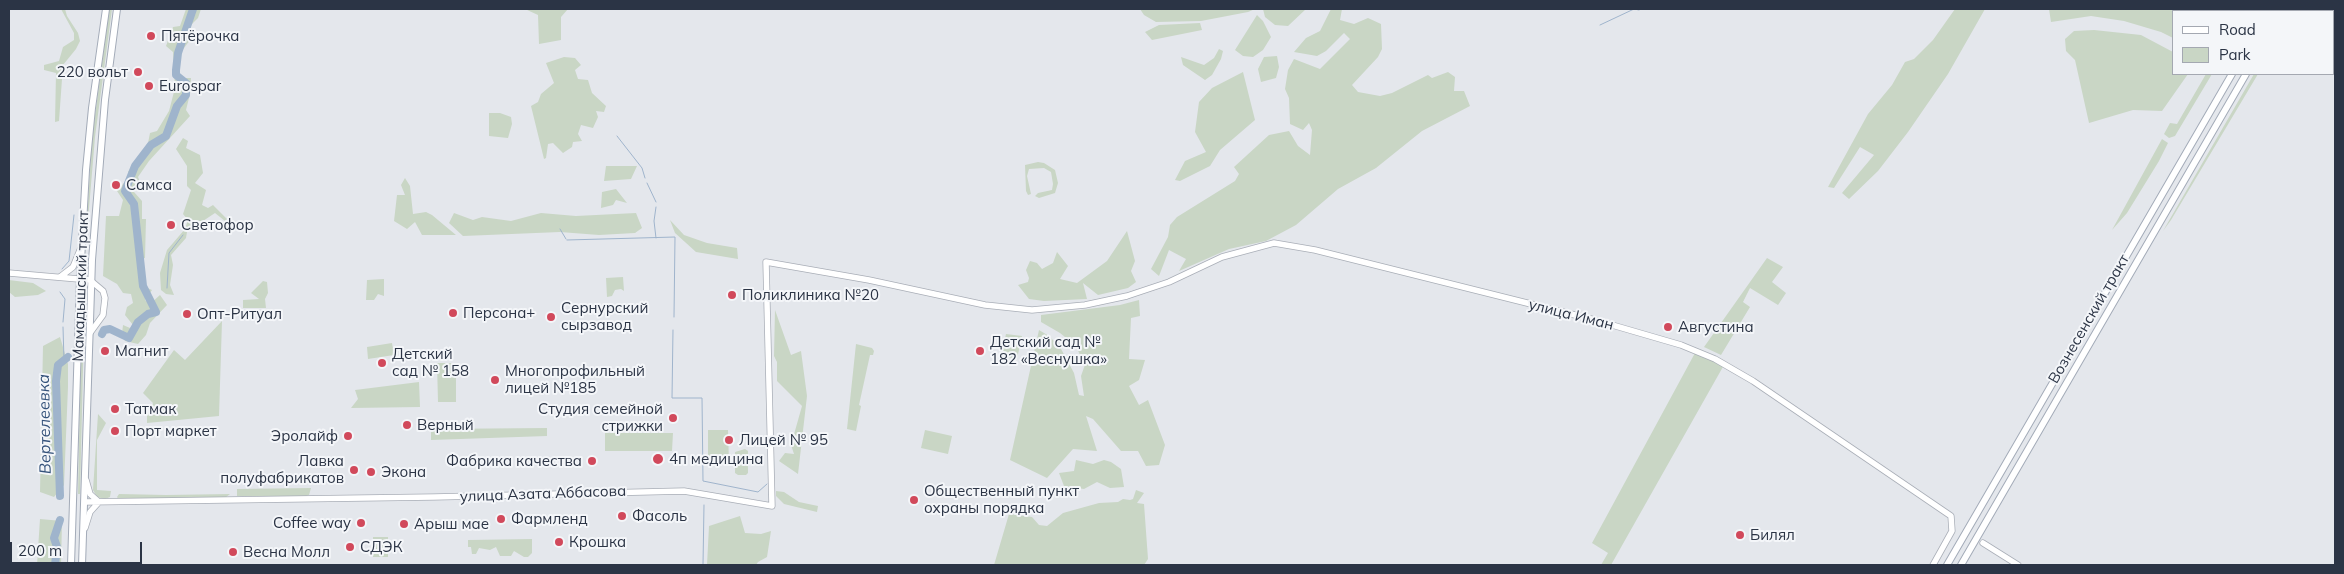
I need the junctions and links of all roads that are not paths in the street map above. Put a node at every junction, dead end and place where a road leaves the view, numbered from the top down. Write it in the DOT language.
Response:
graph roads {
  1 [pos="106,9"];
  2 [pos="117,9"];
  3 [pos="2231,75"];
  4 [pos="2245,75"];
  5 [pos="82,245"];
  6 [pos="9,273"];
  7 [pos="60,277"];
  8 [pos="80,279"];
  9 [pos="90,280"];
  10 [pos="88,340"];
  11 [pos="85,478"];
  12 [pos="85,502"];
  13 [pos="100,502"];
  14 [pos="772,506"];
  15 [pos="84,534"];
  16 [pos="1984,543"];
  17 [pos="71,565"];
  18 [pos="82,565"];
  19 [pos="1933,565"];
  20 [pos="1947,565"];
  21 [pos="1961,565"];
  22 [pos="2018,565"];
  1 -- 5 [label="main road, Мамадышский тракт"];
  2 -- 9 [label="main road, Мамадышский тракт"];
  3 -- 20 [label="main road, Вознесенский тракт"];
  4 -- 21 [label="main road, Вознесенский тракт"];
  5 -- 7 [label="street"];
  5 -- 8 [label="main road, Мамадышский тракт"];
  6 -- 7 [label="street"];
  7 -- 8 [label="street"];
  8 -- 9 [label="street"];
  8 -- 17 [label="main road, Мамадышский тракт"];
  9 -- 10 [label="main road, Мамадышский тракт"];
  9 -- 10 [label="street"];
  10 -- 11 [label="main road, Мамадышский тракт"];
  11 -- 12 [label="main road, Мамадышский тракт"];
  11 -- 13 [label="street"];
  12 -- 13 [label="street, улица Азата Аббасова"];
  12 -- 15 [label="main road, Мамадышский тракт"];
  13 -- 14 [label="street, улица Азата Аббасова"];
  13 -- 15 [label="street"];
  14 -- 19 [label="street, улица Иман"];
  15 -- 18 [label="main road, Мамадышский тракт"];
  16 -- 22 [label="street"];
}
